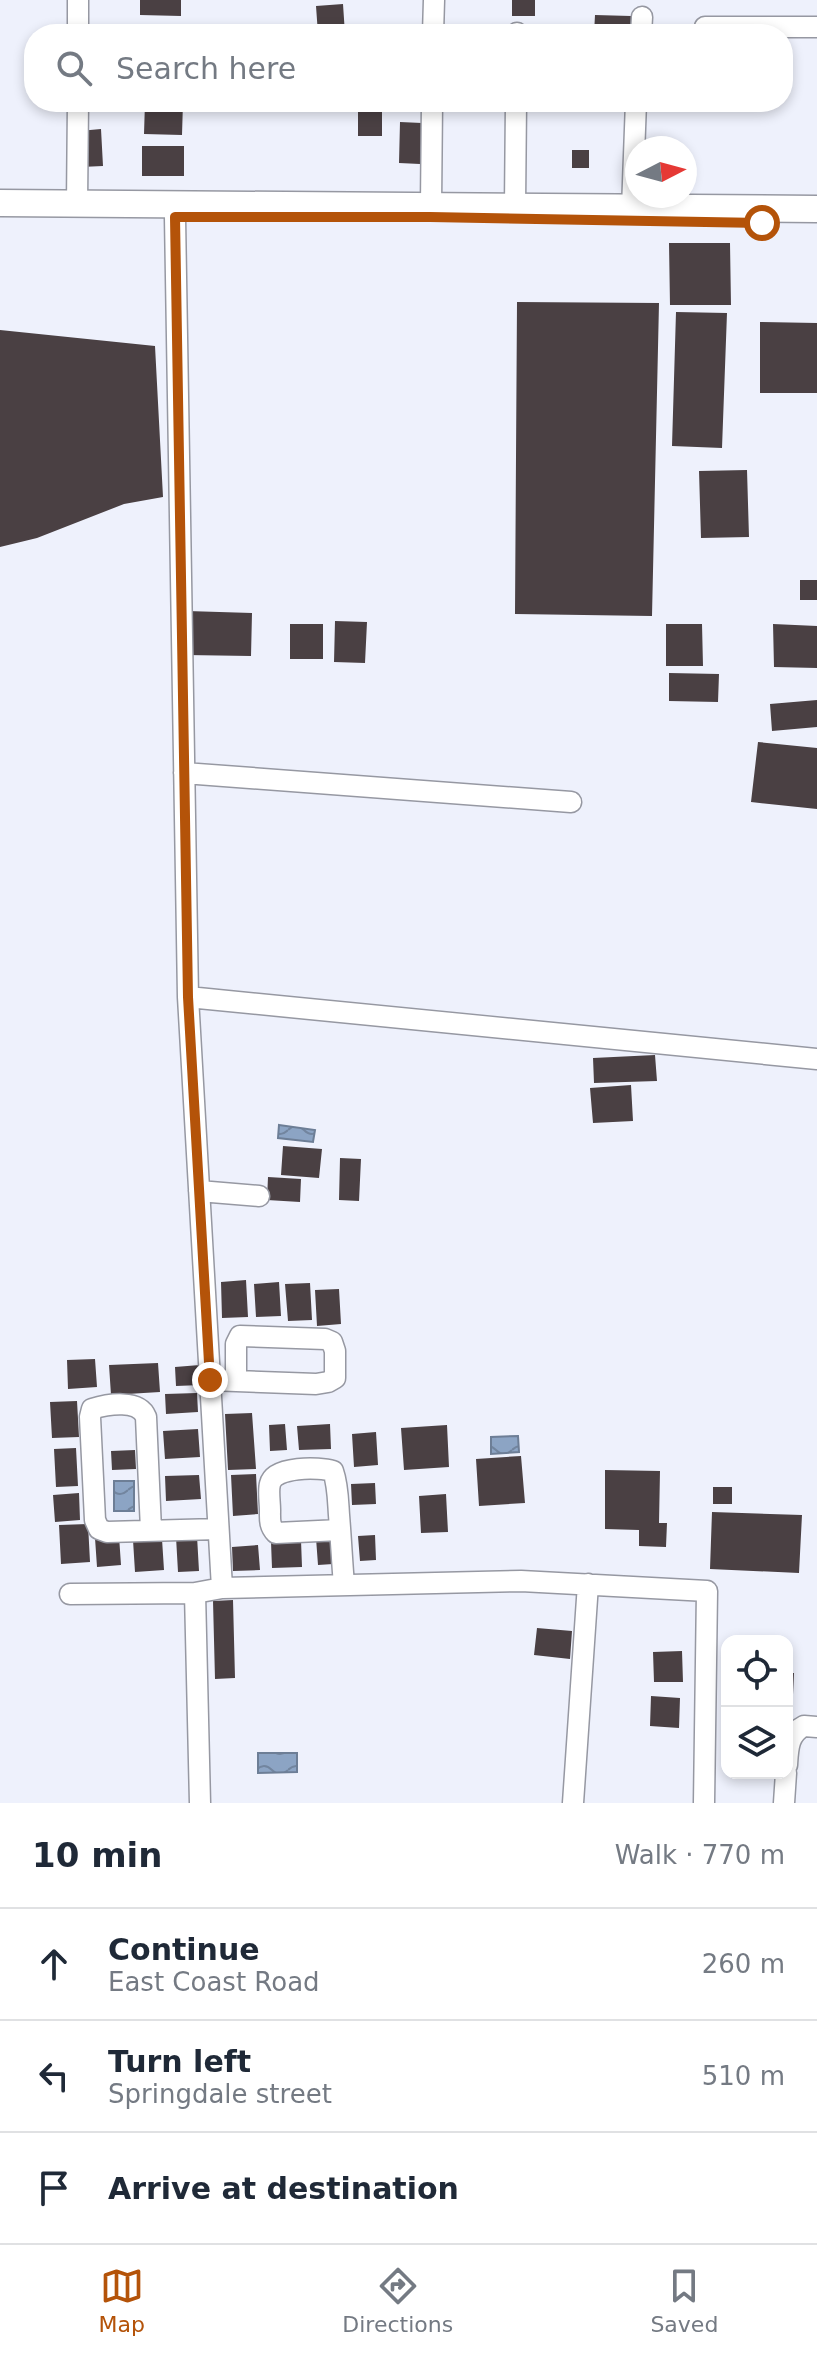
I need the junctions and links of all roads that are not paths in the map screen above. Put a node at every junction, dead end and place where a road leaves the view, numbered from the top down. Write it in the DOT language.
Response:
graph roads {
  1 [pos="78,0"];
  2 [pos="434,0"];
  3 [pos="78,24"];
  4 [pos="433,24"];
  5 [pos="793,27"];
  6 [pos="817,27"];
  7 [pos="78,112"];
  8 [pos="432,112"];
  9 [pos="516,112"];
  10 [pos="636,112"];
  11 [pos="0,203"];
  12 [pos="77,204"];
  13 [pos="431,205"];
  14 [pos="515,206"];
  15 [pos="632,209"];
  16 [pos="817,209"];
  17 [pos="0,216"];
  18 [pos="175,217"];
  19 [pos="817,224"];
  20 [pos="184,773"];
  21 [pos="571,802"];
  22 [pos="188,997"];
  23 [pos="817,1059"];
  24 [pos="199,1191"];
  25 [pos="259,1196"];
  26 [pos="210,1380"];
  27 [pos="236,1381"];
  28 [pos="218,1529"];
  29 [pos="151,1530"];
  30 [pos="340,1530"];
  31 [pos="588,1584"];
  32 [pos="344,1585"];
  33 [pos="222,1588"];
  34 [pos="195,1593"];
  35 [pos="70,1594"];
  36 [pos="817,1727"];
  37 [pos="793,1735"];
  38 [pos="786,1779"];
  39 [pos="200,1803"];
  40 [pos="573,1803"];
  41 [pos="704,1803"];
  42 [pos="784,1803"];
  1 -- 3 [label="street"];
  2 -- 4 [label="street"];
  5 -- 6 [label="street"];
  7 -- 12 [label="street"];
  8 -- 13 [label="street"];
  9 -- 14 [label="street"];
  10 -- 15 [label="street"];
  11 -- 12 [label="main road"];
  12 -- 13 [label="main road"];
  13 -- 14 [label="main road"];
  14 -- 15 [label="main road"];
  15 -- 16 [label="main road"];
  17 -- 18 [label="main road"];
  18 -- 19 [label="main road"];
  18 -- 20 [label="street"];
  20 -- 21 [label="street"];
  20 -- 22 [label="street"];
  22 -- 23 [label="street"];
  22 -- 24 [label="street"];
  24 -- 25 [label="street"];
  24 -- 26 [label="street"];
  26 -- 27 [label="street"];
  26 -- 28 [label="street"];
  27 -- 27 [label="street"];
  28 -- 29 [label="street"];
  28 -- 33 [label="street"];
  29 -- 29 [label="street"];
  30 -- 32 [label="street"];
  31 -- 32 [label="street"];
  31 -- 40 [label="street"];
  31 -- 41 [label="street"];
  32 -- 33 [label="street"];
  33 -- 34 [label="street"];
  34 -- 35 [label="street"];
  34 -- 39 [label="street"];
  36 -- 37 [label="street"];
  38 -- 42 [label="street"];
}
